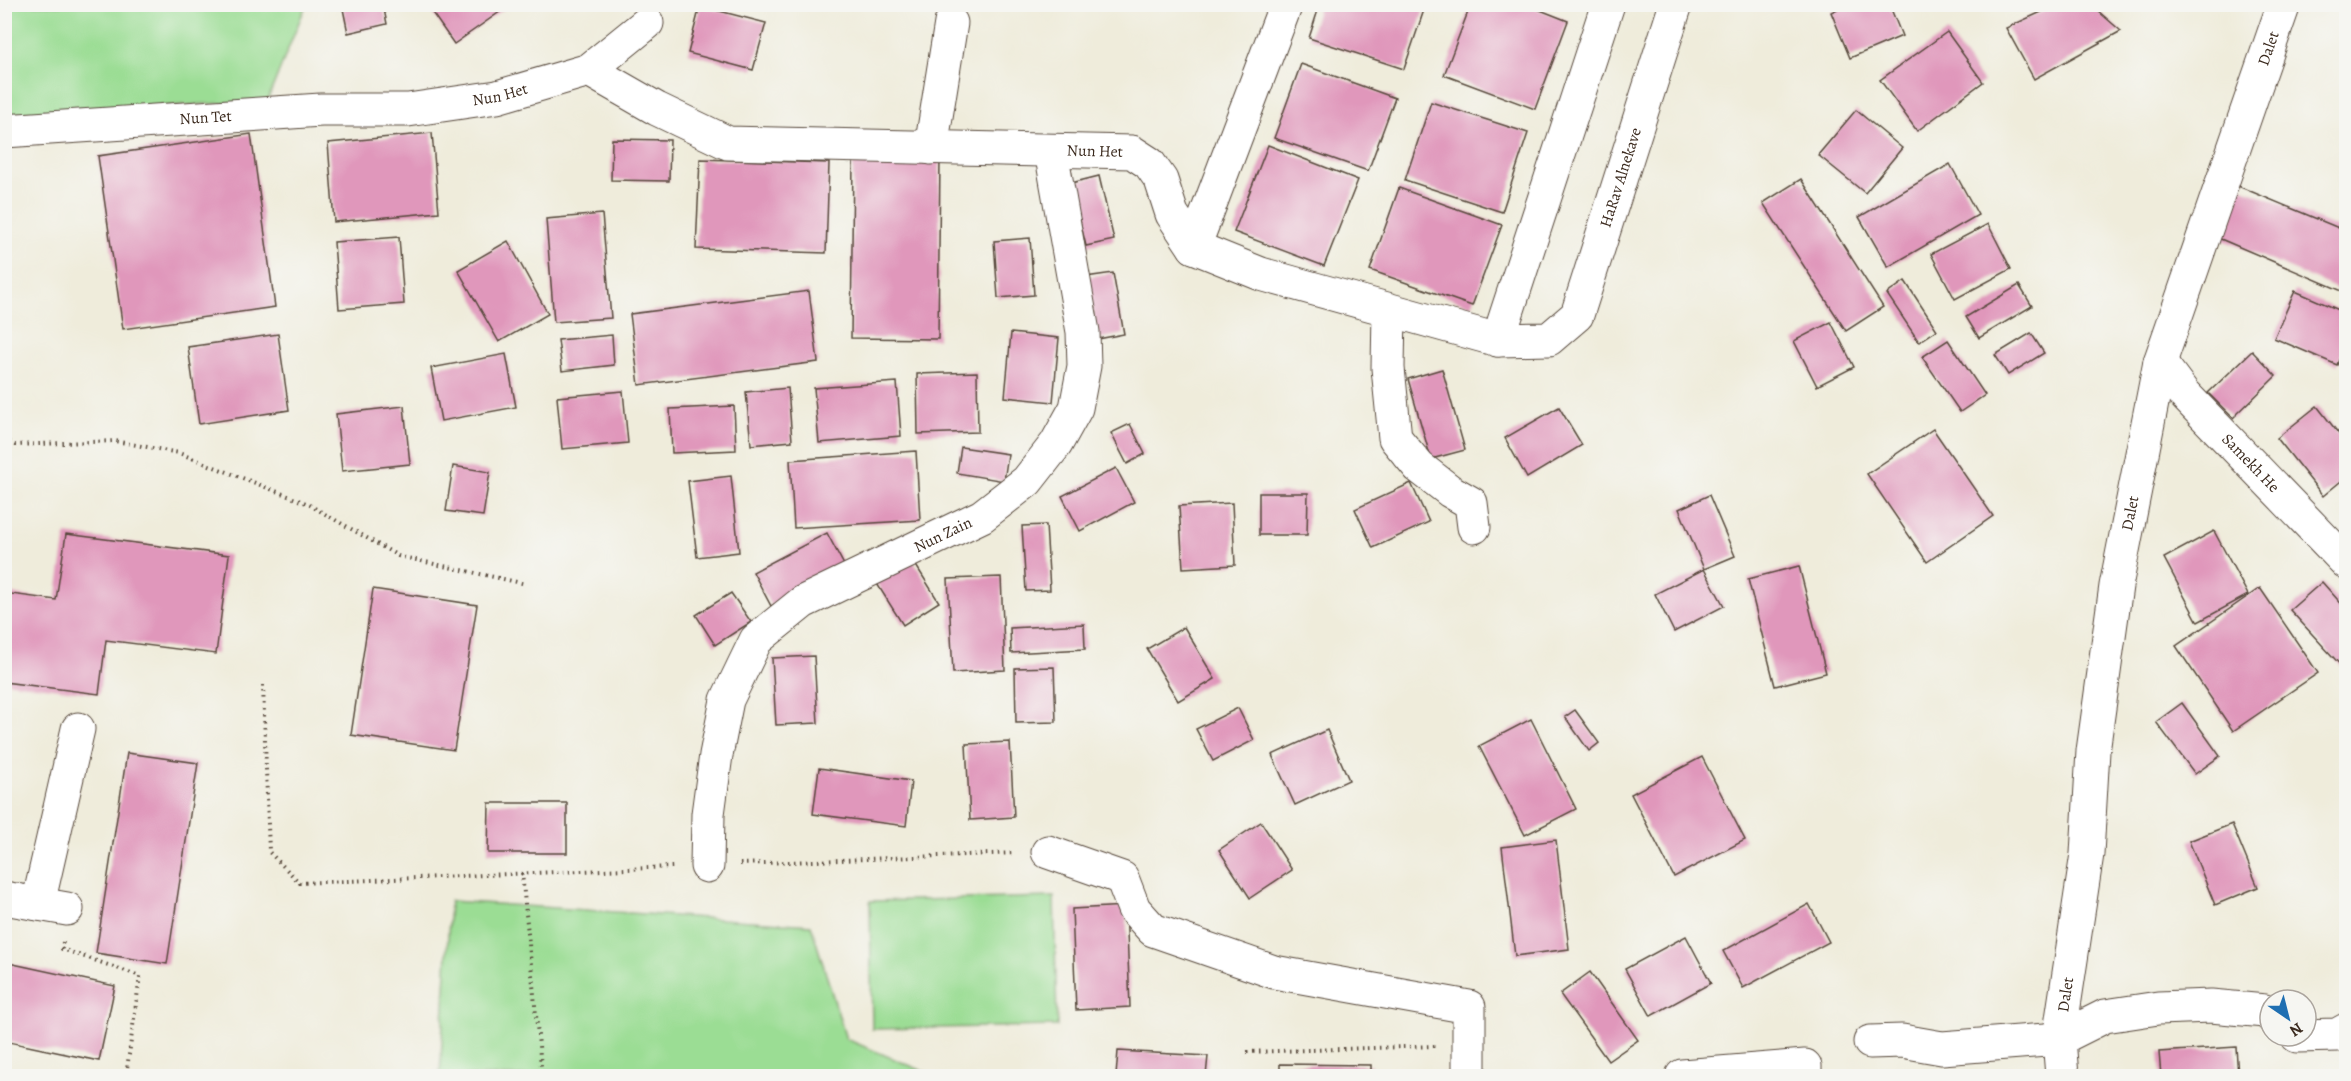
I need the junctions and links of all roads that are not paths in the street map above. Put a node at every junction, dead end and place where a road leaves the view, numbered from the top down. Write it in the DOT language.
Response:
graph roads {
  1 [pos="1286,4"];
  2 [pos="1608,4"];
  3 [pos="1676,4"];
  4 [pos="2284,4"];
  5 [pos="647,23"];
  6 [pos="951,23"];
  7 [pos="589,70"];
  8 [pos="408,110"];
  9 [pos="4,131"];
  10 [pos="931,148"];
  11 [pos="1051,151"];
  12 [pos="1194,247"];
  13 [pos="1389,311"];
  14 [pos="1498,340"];
  15 [pos="2160,362"];
  16 [pos="1474,527"];
  17 [pos="2346,562"];
  18 [pos="78,729"];
  19 [pos="1048,852"];
  20 [pos="707,866"];
  21 [pos="4,897"];
  22 [pos="2258,1010"];
  23 [pos="2346,1030"];
  24 [pos="2318,1035"];
  25 [pos="2059,1039"];
  26 [pos="1870,1042"];
  27 [pos="1469,1061"];
  28 [pos="1682,1077"];
  29 [pos="1805,1077"];
  30 [pos="2062,1077"];
  1 -- 12 [label="street"];
  2 -- 14 [label="street"];
  3 -- 14 [label="street, HaRav Alnekave"];
  4 -- 15 [label="street, Dalet"];
  5 -- 7 [label="street, Nun Het"];
  6 -- 10 [label="street"];
  7 -- 8 [label="street, Nun Het"];
  7 -- 10 [label="street, Nun Het"];
  8 -- 9 [label="street, Nun Tet"];
  10 -- 11 [label="street, Nun Het"];
  11 -- 12 [label="street, Nun Het"];
  11 -- 20 [label="street, Nun Zain"];
  12 -- 13 [label="street"];
  13 -- 14 [label="street"];
  13 -- 16 [label="street"];
  15 -- 17 [label="street, Samekh He"];
  15 -- 25 [label="street, Dalet"];
  18 -- 21 [label="street"];
  19 -- 27 [label="street"];
  22 -- 25 [label="street"];
  23 -- 24 [label="street"];
  25 -- 26 [label="street"];
  25 -- 30 [label="street, Dalet"];
  28 -- 29 [label="street"];
}
